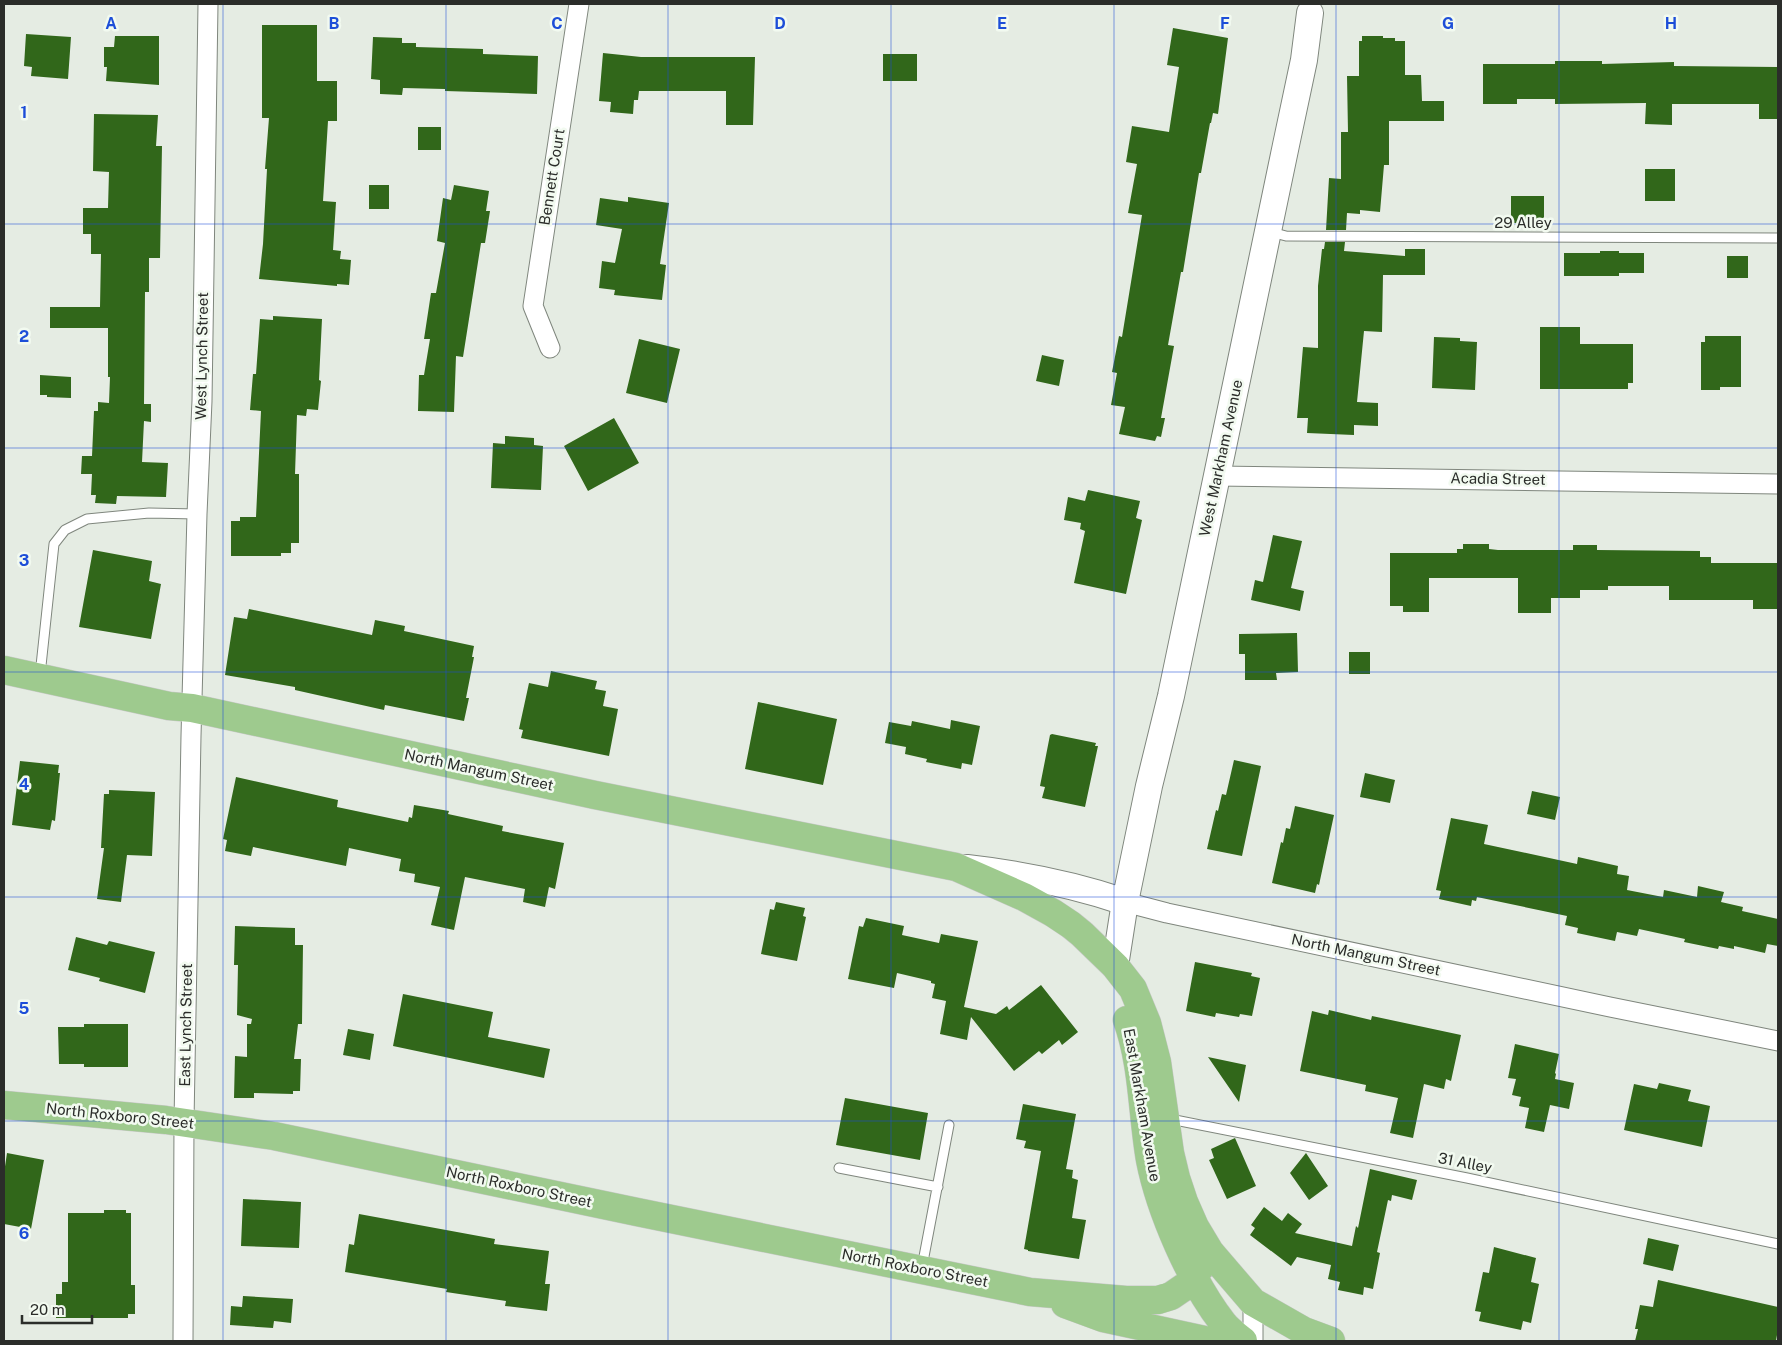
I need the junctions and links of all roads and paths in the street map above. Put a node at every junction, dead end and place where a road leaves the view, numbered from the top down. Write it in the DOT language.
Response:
graph roads {
  1 [pos="208,4"];
  2 [pos="579,4"];
  3 [pos="1310,7"];
  4 [pos="1268,231"];
  5 [pos="1778,238"];
  6 [pos="550,348"];
  7 [pos="1218,476"];
  8 [pos="1778,484"];
  9 [pos="197,514"];
  10 [pos="4,670"];
  11 [pos="40,678"];
  12 [pos="192,708"];
  13 [pos="956,867"];
  14 [pos="1125,902"];
  15 [pos="1115,966"];
  16 [pos="1778,1041"];
  17 [pos="4,1105"];
  18 [pos="1155,1119"];
  19 [pos="184,1122"];
  20 [pos="948,1125"];
  21 [pos="839,1168"];
  22 [pos="938,1187"];
  23 [pos="1778,1244"];
  24 [pos="1210,1252"];
  25 [pos="921,1269"];
  26 [pos="1195,1278"];
  27 [pos="1030,1292"];
  28 [pos="1253,1302"];
  29 [pos="183,1341"];
  30 [pos="1209,1341"];
  31 [pos="1243,1341"];
  32 [pos="1253,1341"];
  33 [pos="1331,1341"];
  1 -- 9 [label="street, West Lynch Street"];
  2 -- 6 [label="street, Bennett Court"];
  3 -- 4 [label="street, West Markham Avenue"];
  4 -- 5 [label="lane, 29 Alley"];
  4 -- 7 [label="street, West Markham Avenue"];
  7 -- 8 [label="street, Acadia Street"];
  7 -- 14 [label="street, West Markham Avenue"];
  9 -- 11 [label="lane"];
  9 -- 12 [label="street, West Lynch Street"];
  10 -- 11 [label="main road, North Mangum Street"];
  11 -- 12 [label="main road, North Mangum Street"];
  12 -- 13 [label="main road, North Mangum Street"];
  12 -- 19 [label="street, East Lynch Street"];
  13 -- 14 [label="street, North Mangum Street"];
  13 -- 15 [label="main road, North Mangum Street"];
  14 -- 15 [label="street, East Markham Avenue"];
  14 -- 16 [label="street, North Mangum Street"];
  15 -- 18 [label="main road, East Markham Avenue"];
  17 -- 19 [label="main road, North Roxboro Street"];
  18 -- 23 [label="lane, 31 Alley"];
  18 -- 24 [label="main road, East Markham Avenue"];
  18 -- 26 [label="main road, East Markham Avenue"];
  19 -- 25 [label="main road, North Roxboro Street"];
  19 -- 29 [label="street, East Lynch Street"];
  20 -- 22 [label="lane"];
  21 -- 22 [label="lane"];
  22 -- 25 [label="lane"];
  24 -- 26 [label="main road, North Roxboro Street"];
  24 -- 28 [label="main road, East Markham Avenue"];
  25 -- 27 [label="main road, North Roxboro Street"];
  26 -- 27 [label="main road, North Roxboro Street"];
  26 -- 31 [label="main road, East Markham Avenue"];
  27 -- 30 [label="main road, North Roxboro Street"];
  28 -- 32 [label="street"];
  28 -- 33 [label="main road, East Markham Avenue"];
}
